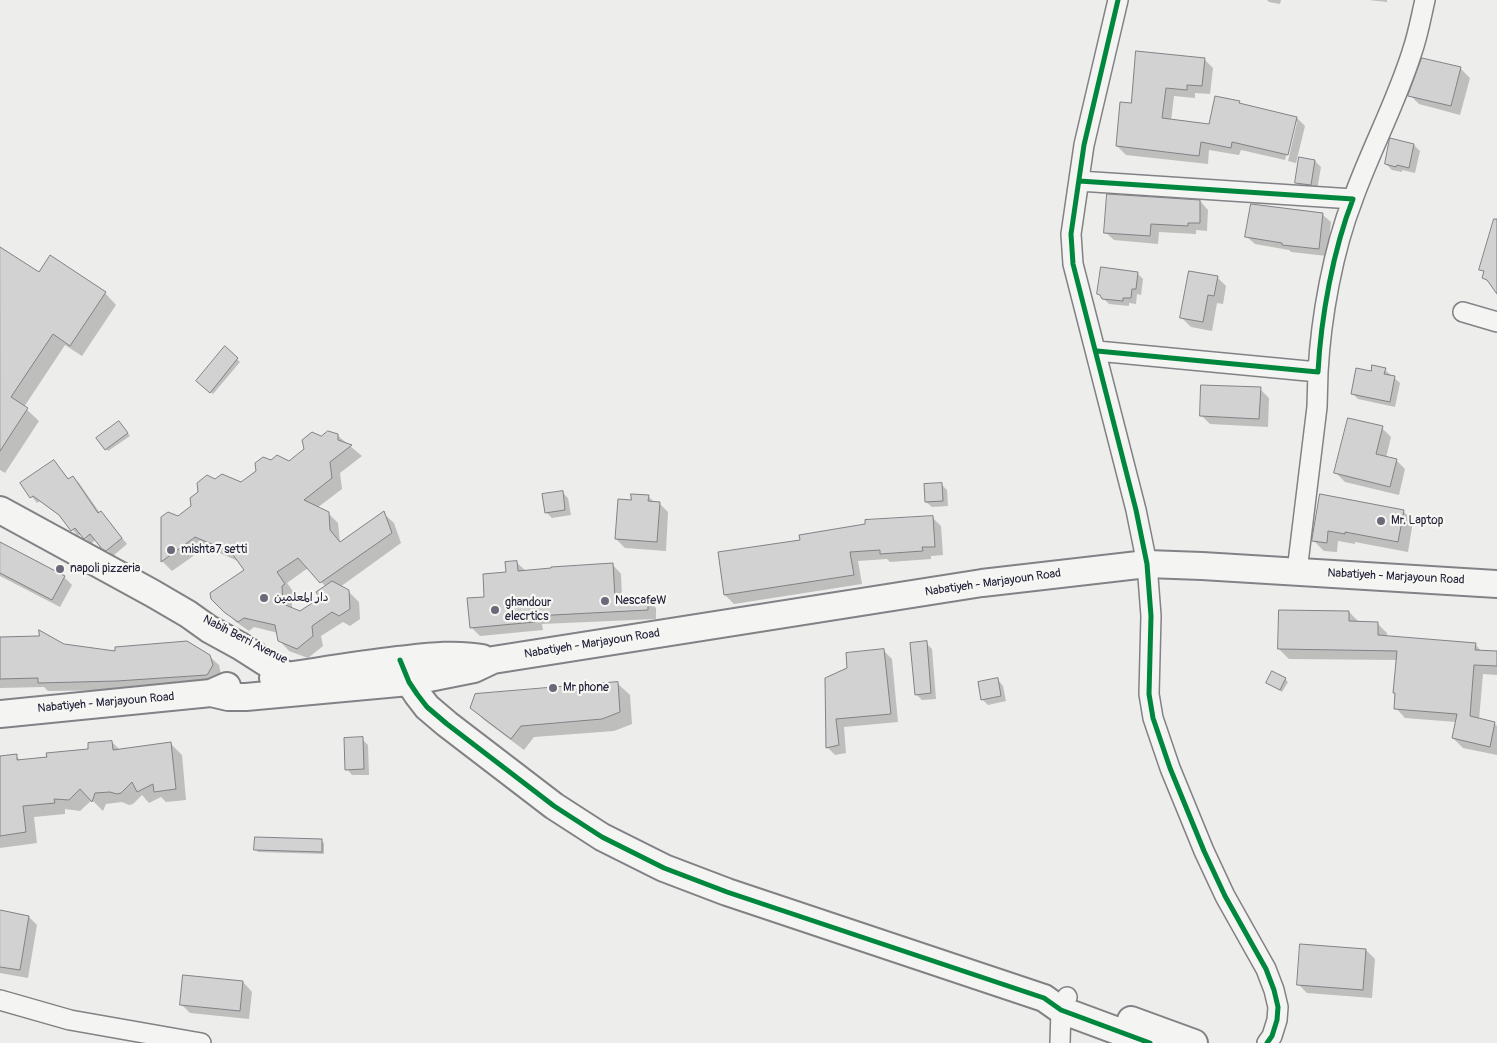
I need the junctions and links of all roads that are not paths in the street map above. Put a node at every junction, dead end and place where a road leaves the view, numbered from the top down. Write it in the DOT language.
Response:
graph roads {
  1 [pos="1118,0"];
  2 [pos="1425,0"];
  3 [pos="1078,181"];
  4 [pos="1352,199"];
  5 [pos="1463,312"];
  6 [pos="1497,322"];
  7 [pos="1097,351"];
  8 [pos="1318,372"];
  9 [pos="0,510"];
  10 [pos="1147,564"];
  11 [pos="1297,571"];
  12 [pos="1497,584"];
  13 [pos="404,671"];
  14 [pos="306,682"];
  15 [pos="0,714"];
  16 [pos="0,1000"];
  17 [pos="1057,1002"];
  18 [pos="146,1039"];
  19 [pos="201,1043"];
  20 [pos="1060,1043"];
  21 [pos="1150,1043"];
  22 [pos="1194,1043"];
  23 [pos="1267,1043"];
  1 -- 3 [label="street"];
  2 -- 4 [label="street"];
  3 -- 4 [label="street"];
  3 -- 7 [label="street"];
  4 -- 8 [label="street"];
  5 -- 6 [label="street"];
  7 -- 8 [label="street"];
  7 -- 10 [label="street"];
  8 -- 11 [label="street"];
  9 -- 14 [label="main road, Nabih Berri Avenue"];
  10 -- 11 [label="main road, Nabatiyeh - Marjayoun Road"];
  10 -- 13 [label="main road, Nabatiyeh - Marjayoun Road"];
  10 -- 23 [label="street"];
  11 -- 12 [label="main road, Nabatiyeh - Marjayoun Road"];
  13 -- 14 [label="main road, Nabatiyeh - Marjayoun Road"];
  13 -- 17 [label="main road"];
  14 -- 15 [label="main road, Nabatiyeh - Marjayoun Road"];
  16 -- 18 [label="street"];
  17 -- 20 [label="street"];
  17 -- 21 [label="main road"];
  17 -- 22 [label="main road"];
  18 -- 19 [label="street"];
}
